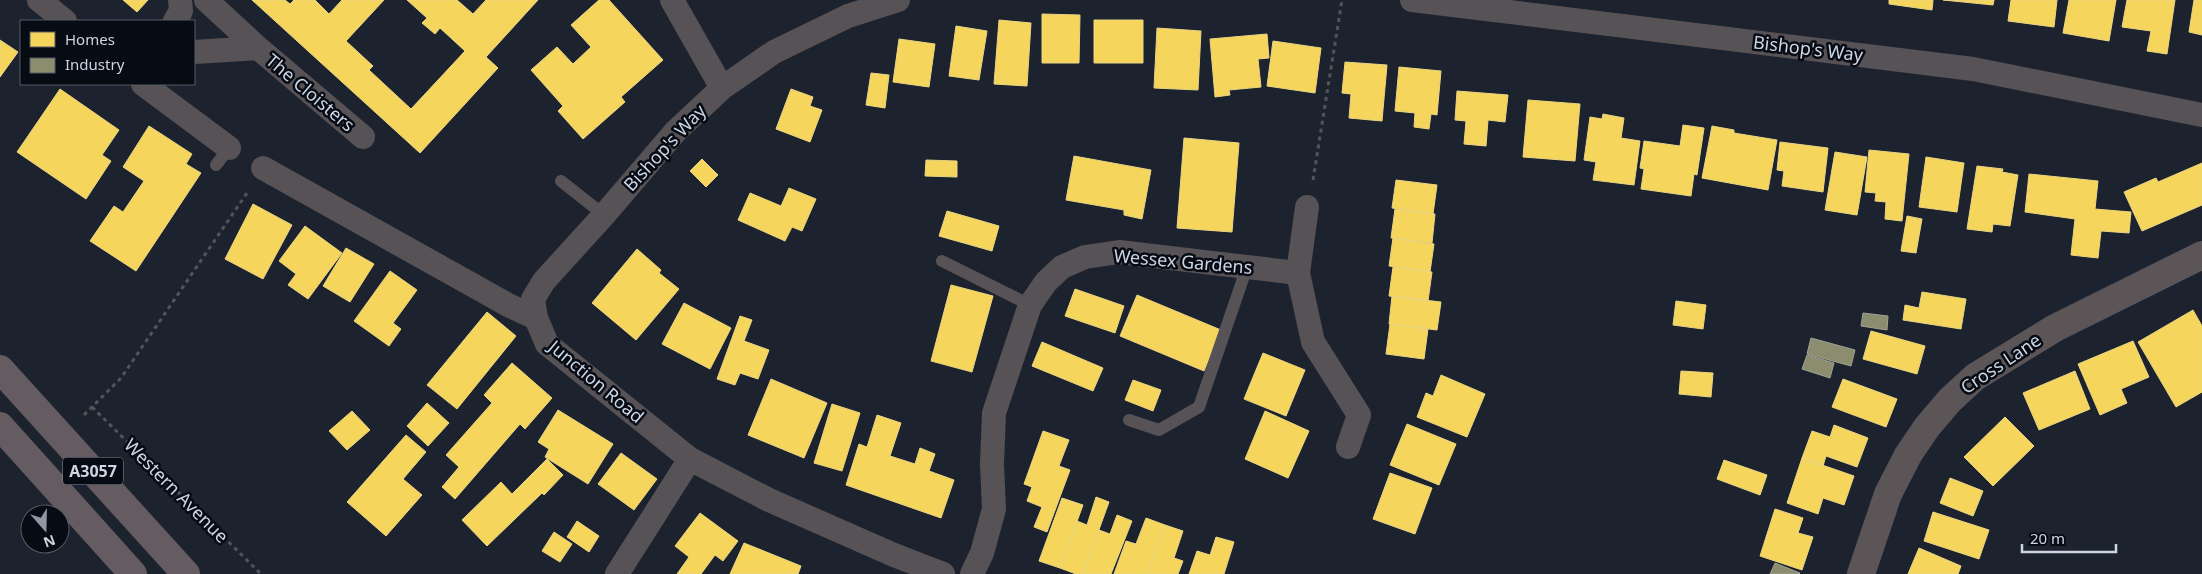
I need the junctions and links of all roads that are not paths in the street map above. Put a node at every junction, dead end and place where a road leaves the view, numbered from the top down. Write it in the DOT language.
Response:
graph roads {
  1 [pos="40,0"];
  2 [pos="180,0"];
  3 [pos="206,0"];
  4 [pos="672,0"];
  5 [pos="898,0"];
  6 [pos="1412,0"];
  7 [pos="64,20"];
  8 [pos="176,20"];
  9 [pos="258,48"];
  10 [pos="195,52"];
  11 [pos="143,85"];
  12 [pos="722,88"];
  13 [pos="2202,114"];
  14 [pos="363,137"];
  15 [pos="223,157"];
  16 [pos="258,176"];
  17 [pos="561,181"];
  18 [pos="1307,208"];
  19 [pos="604,215"];
  20 [pos="2202,255"];
  21 [pos="942,261"];
  22 [pos="1247,267"];
  23 [pos="1298,273"];
  24 [pos="1030,304"];
  25 [pos="536,318"];
  26 [pos="0,369"];
  27 [pos="1128,420"];
  28 [pos="0,426"];
  29 [pos="1348,447"];
  30 [pos="690,459"];
  31 [pos="133,574"];
  32 [pos="186,574"];
  33 [pos="617,574"];
  34 [pos="943,574"];
  35 [pos="972,574"];
  36 [pos="1861,574"];
  1 -- 7 [label="street"];
  2 -- 8 [label="street"];
  3 -- 9 [label="street, The Cloisters"];
  4 -- 12 [label="street"];
  5 -- 12 [label="street, Bishop's Way"];
  6 -- 13 [label="street, Bishop's Way"];
  9 -- 10 [label="street, The Cloisters"];
  9 -- 14 [label="street, The Cloisters"];
  11 -- 15 [label="street"];
  12 -- 19 [label="street, Bishop's Way"];
  16 -- 25 [label="street"];
  17 -- 19 [label="lane"];
  18 -- 23 [label="street"];
  19 -- 25 [label="street, Bishop's Way"];
  20 -- 36 [label="street, Cross Lane"];
  21 -- 24 [label="lane"];
  22 -- 23 [label="street, Wessex Gardens"];
  22 -- 24 [label="street, Wessex Gardens"];
  22 -- 27 [label="lane"];
  23 -- 29 [label="street"];
  24 -- 35 [label="street, Wessex Gardens"];
  25 -- 30 [label="street, Junction Road"];
  26 -- 32 [label="main road, A3057"];
  28 -- 31 [label="main road, A3057"];
  30 -- 33 [label="street"];
  30 -- 34 [label="street, Junction Road"];
}
